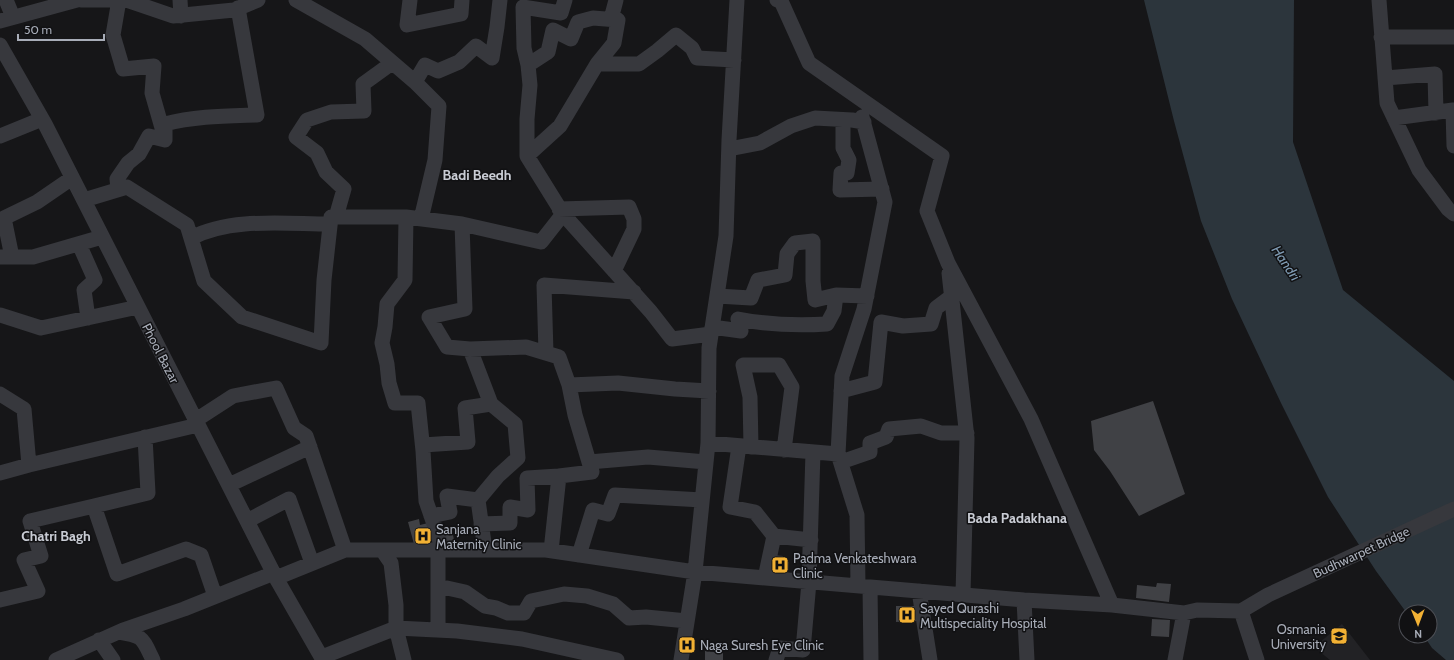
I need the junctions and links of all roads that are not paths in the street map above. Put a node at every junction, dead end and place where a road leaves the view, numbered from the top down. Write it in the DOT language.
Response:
graph roads {
  1 [pos="6,0"];
  2 [pos="77,0"];
  3 [pos="81,0"];
  4 [pos="88,0"];
  5 [pos="119,0"];
  6 [pos="180,0"];
  7 [pos="258,0"];
  8 [pos="296,0"];
  9 [pos="410,0"];
  10 [pos="462,0"];
  11 [pos="500,0"];
  12 [pos="565,0"];
  13 [pos="616,0"];
  14 [pos="737,0"];
  15 [pos="777,0"];
  16 [pos="1379,0"];
  17 [pos="53,3"];
  18 [pos="145,3"];
  19 [pos="238,8"];
  20 [pos="181,16"];
  21 [pos="7,19"];
  22 [pos="610,20"];
  23 [pos="1454,37"];
  24 [pos="1381,38"];
  25 [pos="0,45"];
  26 [pos="734,60"];
  27 [pos="392,63"];
  28 [pos="597,64"];
  29 [pos="528,65"];
  30 [pos="1385,78"];
  31 [pos="415,82"];
  32 [pos="1436,113"];
  33 [pos="1394,118"];
  34 [pos="42,119"];
  35 [pos="843,120"];
  36 [pos="0,136"];
  37 [pos="165,140"];
  38 [pos="1454,146"];
  39 [pos="729,149"];
  40 [pos="527,156"];
  41 [pos="72,178"];
  42 [pos="118,189"];
  43 [pos="882,189"];
  44 [pos="84,200"];
  45 [pos="561,212"];
  46 [pos="1454,214"];
  47 [pos="414,218"];
  48 [pos="333,220"];
  49 [pos="462,224"];
  50 [pos="102,237"];
  51 [pos="191,238"];
  52 [pos="79,244"];
  53 [pos="6,257"];
  54 [pos="948,263"];
  55 [pos="614,271"];
  56 [pos="634,292"];
  57 [pos="836,295"];
  58 [pos="717,296"];
  59 [pos="867,296"];
  60 [pos="952,296"];
  61 [pos="138,307"];
  62 [pos="0,315"];
  63 [pos="88,318"];
  64 [pos="712,331"];
  65 [pos="470,349"];
  66 [pos="546,353"];
  67 [pos="569,385"];
  68 [pos="709,391"];
  69 [pos="842,391"];
  70 [pos="0,394"];
  71 [pos="491,404"];
  72 [pos="197,422"];
  73 [pos="967,433"];
  74 [pos="145,437"];
  75 [pos="708,443"];
  76 [pos="423,445"];
  77 [pos="745,446"];
  78 [pos="310,447"];
  79 [pos="784,450"];
  80 [pos="813,452"];
  81 [pos="840,458"];
  82 [pos="589,462"];
  83 [pos="706,462"];
  84 [pos="29,465"];
  85 [pos="0,473"];
  86 [pos="559,476"];
  87 [pos="229,485"];
  88 [pos="478,500"];
  89 [pos="702,500"];
  90 [pos="94,506"];
  91 [pos="1454,509"];
  92 [pos="431,516"];
  93 [pos="247,522"];
  94 [pos="481,524"];
  95 [pos="774,536"];
  96 [pos="811,540"];
  97 [pos="346,550"];
  98 [pos="382,550"];
  99 [pos="441,550"];
  100 [pos="485,550"];
  101 [pos="551,550"];
  102 [pos="579,555"];
  103 [pos="312,563"];
  104 [pos="695,572"];
  105 [pos="275,576"];
  106 [pos="765,578"];
  107 [pos="809,582"];
  108 [pos="864,586"];
  109 [pos="438,590"];
  110 [pos="918,591"];
  111 [pos="963,595"];
  112 [pos="215,596"];
  113 [pos="0,600"];
  114 [pos="1024,600"];
  115 [pos="1112,605"];
  116 [pos="1241,611"];
  117 [pos="1184,613"];
  118 [pos="687,621"];
  119 [pos="396,628"];
  120 [pos="438,630"];
  121 [pos="119,632"];
  122 [pos="100,640"];
  123 [pos="322,659"];
  124 [pos="56,660"];
  125 [pos="113,660"];
  126 [pos="153,660"];
  127 [pos="404,660"];
  128 [pos="617,660"];
  129 [pos="681,660"];
  130 [pos="776,660"];
  131 [pos="871,660"];
  132 [pos="930,660"];
  133 [pos="1027,660"];
  134 [pos="1175,660"];
  135 [pos="1257,660"];
  1 -- 21 [label="street"];
  2 -- 17 [label="street"];
  3 -- 4 [label="street"];
  4 -- 5 [label="street"];
  5 -- 18 [label="street"];
  5 -- 37 [label="street"];
  6 -- 20 [label="street"];
  7 -- 19 [label="street"];
  8 -- 27 [label="street"];
  9 -- 10 [label="street"];
  11 -- 31 [label="street"];
  12 -- 29 [label="street"];
  13 -- 22 [label="street"];
  14 -- 26 [label="street"];
  15 -- 54 [label="street"];
  16 -- 24 [label="street"];
  17 -- 21 [label="street"];
  18 -- 20 [label="street"];
  19 -- 20 [label="street"];
  19 -- 37 [label="street"];
  22 -- 28 [label="street"];
  22 -- 29 [label="street"];
  23 -- 24 [label="street"];
  24 -- 30 [label="street"];
  25 -- 34 [label="street, Phool Bazar"];
  26 -- 28 [label="street"];
  26 -- 39 [label="street"];
  27 -- 31 [label="street"];
  27 -- 48 [label="street"];
  28 -- 40 [label="street"];
  29 -- 40 [label="street"];
  30 -- 32 [label="street"];
  30 -- 33 [label="street"];
  31 -- 47 [label="street"];
  32 -- 33 [label="street"];
  32 -- 38 [label="street"];
  33 -- 46 [label="street"];
  34 -- 36 [label="street"];
  34 -- 41 [label="street, Phool Bazar"];
  35 -- 39 [label="street"];
  35 -- 43 [label="street"];
  35 -- 43 [label="street"];
  37 -- 42 [label="street"];
  39 -- 58 [label="street"];
  40 -- 45 [label="street"];
  41 -- 44 [label="street, Phool Bazar"];
  41 -- 53 [label="street"];
  42 -- 44 [label="street"];
  42 -- 51 [label="street"];
  43 -- 59 [label="street"];
  44 -- 50 [label="street, Phool Bazar"];
  45 -- 49 [label="street"];
  45 -- 55 [label="street"];
  45 -- 55 [label="street"];
  47 -- 48 [label="street"];
  47 -- 49 [label="street"];
  47 -- 76 [label="street"];
  48 -- 51 [label="street"];
  48 -- 51 [label="street"];
  49 -- 65 [label="street"];
  50 -- 52 [label="street"];
  50 -- 61 [label="street, Phool Bazar"];
  52 -- 53 [label="street"];
  52 -- 63 [label="street"];
  54 -- 60 [label="street"];
  54 -- 115 [label="street"];
  55 -- 56 [label="street"];
  56 -- 64 [label="street"];
  56 -- 66 [label="street"];
  57 -- 58 [label="street"];
  57 -- 59 [label="street"];
  57 -- 64 [label="street"];
  58 -- 64 [label="street"];
  59 -- 69 [label="street"];
  60 -- 69 [label="street"];
  60 -- 73 [label="street"];
  61 -- 63 [label="street"];
  61 -- 72 [label="street, Phool Bazar"];
  62 -- 63 [label="street"];
  64 -- 68 [label="street"];
  65 -- 66 [label="street"];
  65 -- 71 [label="street"];
  66 -- 67 [label="street"];
  67 -- 68 [label="street"];
  67 -- 82 [label="street"];
  68 -- 75 [label="street"];
  69 -- 81 [label="street"];
  70 -- 84 [label="street"];
  71 -- 76 [label="street"];
  71 -- 88 [label="street"];
  72 -- 74 [label="street"];
  72 -- 78 [label="street"];
  72 -- 87 [label="street, Phool Bazar"];
  73 -- 81 [label="street"];
  73 -- 111 [label="street"];
  74 -- 84 [label="street"];
  74 -- 90 [label="street"];
  75 -- 77 [label="street"];
  75 -- 83 [label="street"];
  76 -- 92 [label="street"];
  77 -- 79 [label="street"];
  77 -- 79 [label="street"];
  77 -- 95 [label="street"];
  78 -- 87 [label="street"];
  78 -- 97 [label="street"];
  79 -- 80 [label="street"];
  80 -- 81 [label="street"];
  80 -- 96 [label="street"];
  81 -- 108 [label="street"];
  82 -- 83 [label="street"];
  82 -- 86 [label="street"];
  83 -- 89 [label="street"];
  84 -- 85 [label="street"];
  86 -- 94 [label="street"];
  86 -- 101 [label="street"];
  87 -- 93 [label="street, Phool Bazar"];
  88 -- 92 [label="street"];
  88 -- 94 [label="street"];
  89 -- 102 [label="street"];
  89 -- 104 [label="street"];
  90 -- 112 [label="street"];
  90 -- 113 [label="street"];
  91 -- 116 [label="street, Budhwarpet Bridge"];
  92 -- 99 [label="street"];
  93 -- 103 [label="street"];
  93 -- 105 [label="street, Phool Bazar"];
  94 -- 100 [label="street"];
  95 -- 96 [label="street"];
  95 -- 106 [label="street"];
  96 -- 107 [label="street"];
  97 -- 98 [label="street"];
  97 -- 103 [label="street"];
  98 -- 99 [label="street"];
  98 -- 119 [label="street"];
  99 -- 100 [label="street"];
  99 -- 109 [label="street"];
  100 -- 101 [label="street"];
  101 -- 102 [label="street"];
  102 -- 104 [label="street"];
  103 -- 105 [label="street"];
  104 -- 106 [label="street"];
  104 -- 118 [label="street"];
  105 -- 112 [label="street"];
  105 -- 123 [label="street, Phool Bazar"];
  106 -- 107 [label="street"];
  107 -- 108 [label="street"];
  107 -- 130 [label="street"];
  108 -- 110 [label="street"];
  108 -- 131 [label="street"];
  109 -- 118 [label="street"];
  109 -- 120 [label="street"];
  110 -- 111 [label="street"];
  110 -- 132 [label="street"];
  111 -- 114 [label="street"];
  112 -- 121 [label="street"];
  114 -- 115 [label="street"];
  114 -- 133 [label="street"];
  115 -- 117 [label="street"];
  116 -- 117 [label="street"];
  116 -- 135 [label="street"];
  117 -- 134 [label="street"];
  118 -- 129 [label="street"];
  119 -- 120 [label="street"];
  119 -- 123 [label="street"];
  119 -- 127 [label="street"];
  120 -- 128 [label="street"];
  121 -- 122 [label="street"];
  121 -- 126 [label="street"];
  122 -- 124 [label="street"];
  122 -- 125 [label="street"];
}
